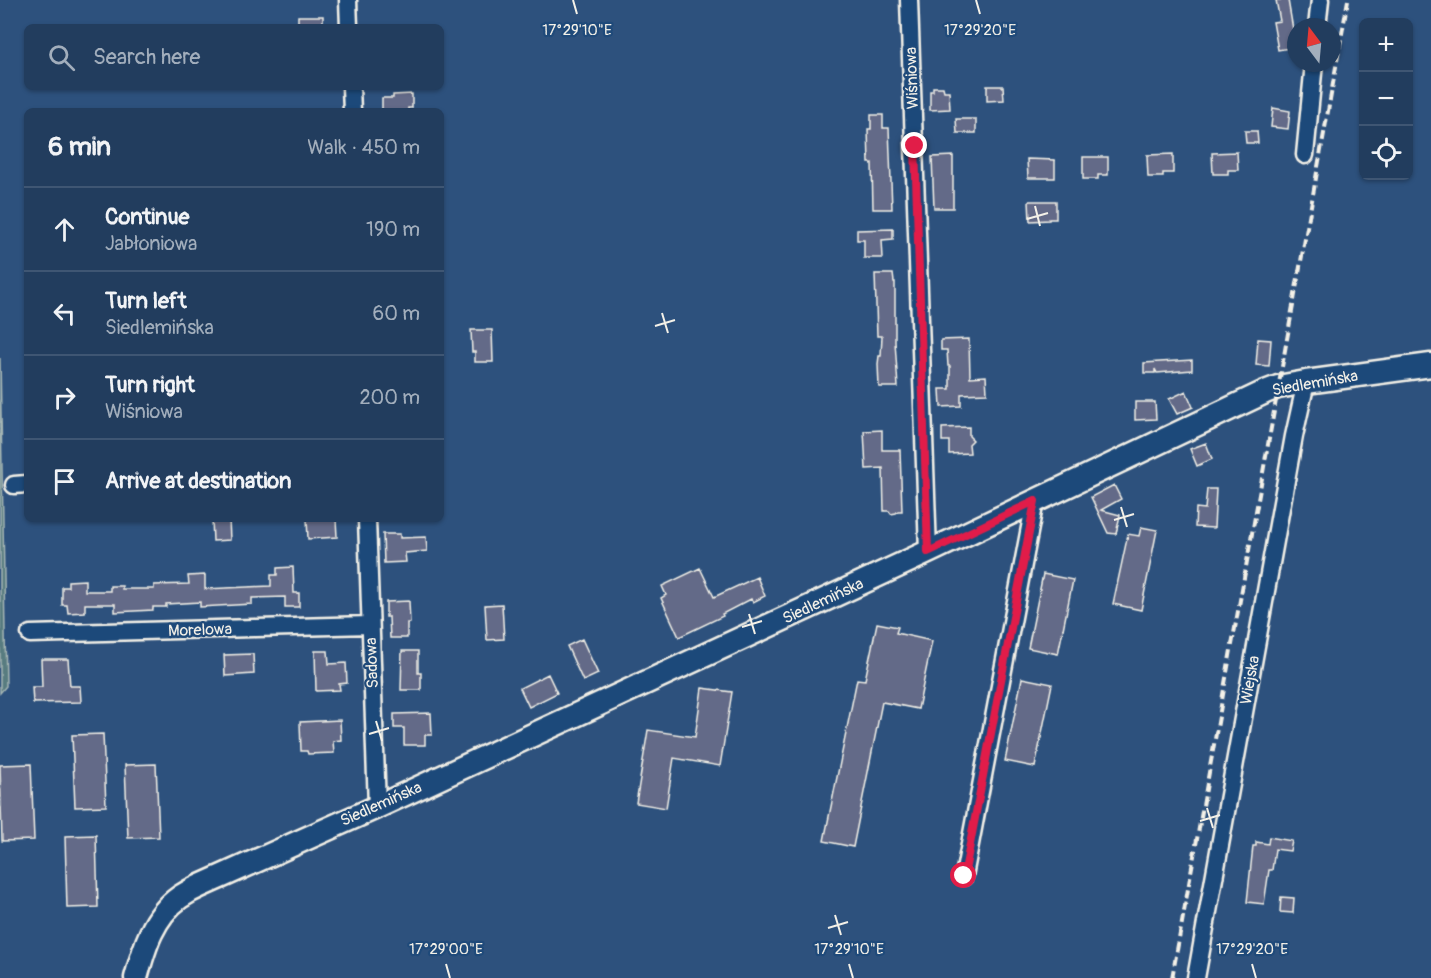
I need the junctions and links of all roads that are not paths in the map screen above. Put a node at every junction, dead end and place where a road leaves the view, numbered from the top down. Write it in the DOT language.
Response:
graph roads {
  1 [pos="348,0"];
  2 [pos="909,0"];
  3 [pos="1320,0"];
  4 [pos="1318,18"];
  5 [pos="349,24"];
  6 [pos="1313,72"];
  7 [pos="351,90"];
  8 [pos="352,108"];
  9 [pos="1305,155"];
  10 [pos="1431,365"];
  11 [pos="1306,382"];
  12 [pos="1035,501"];
  13 [pos="367,522"];
  14 [pos="928,552"];
  15 [pos="370,625"];
  16 [pos="30,634"];
  17 [pos="377,807"];
  18 [pos="964,876"];
  19 [pos="136,978"];
  20 [pos="1196,978"];
  1 -- 5 [label="street"];
  2 -- 14 [label="street, Wiśniowa"];
  3 -- 4 [label="street"];
  6 -- 9 [label="street"];
  7 -- 8 [label="street"];
  10 -- 11 [label="street, Siedlemińska"];
  11 -- 12 [label="street, Siedlemińska"];
  11 -- 20 [label="street, Wiejska"];
  12 -- 14 [label="street, Siedlemińska"];
  12 -- 18 [label="street"];
  13 -- 15 [label="street, Sadowa"];
  14 -- 17 [label="street, Siedlemińska"];
  15 -- 16 [label="street, Morelowa"];
  15 -- 17 [label="street, Sadowa"];
  17 -- 19 [label="street, Siedlemińska"];
}
